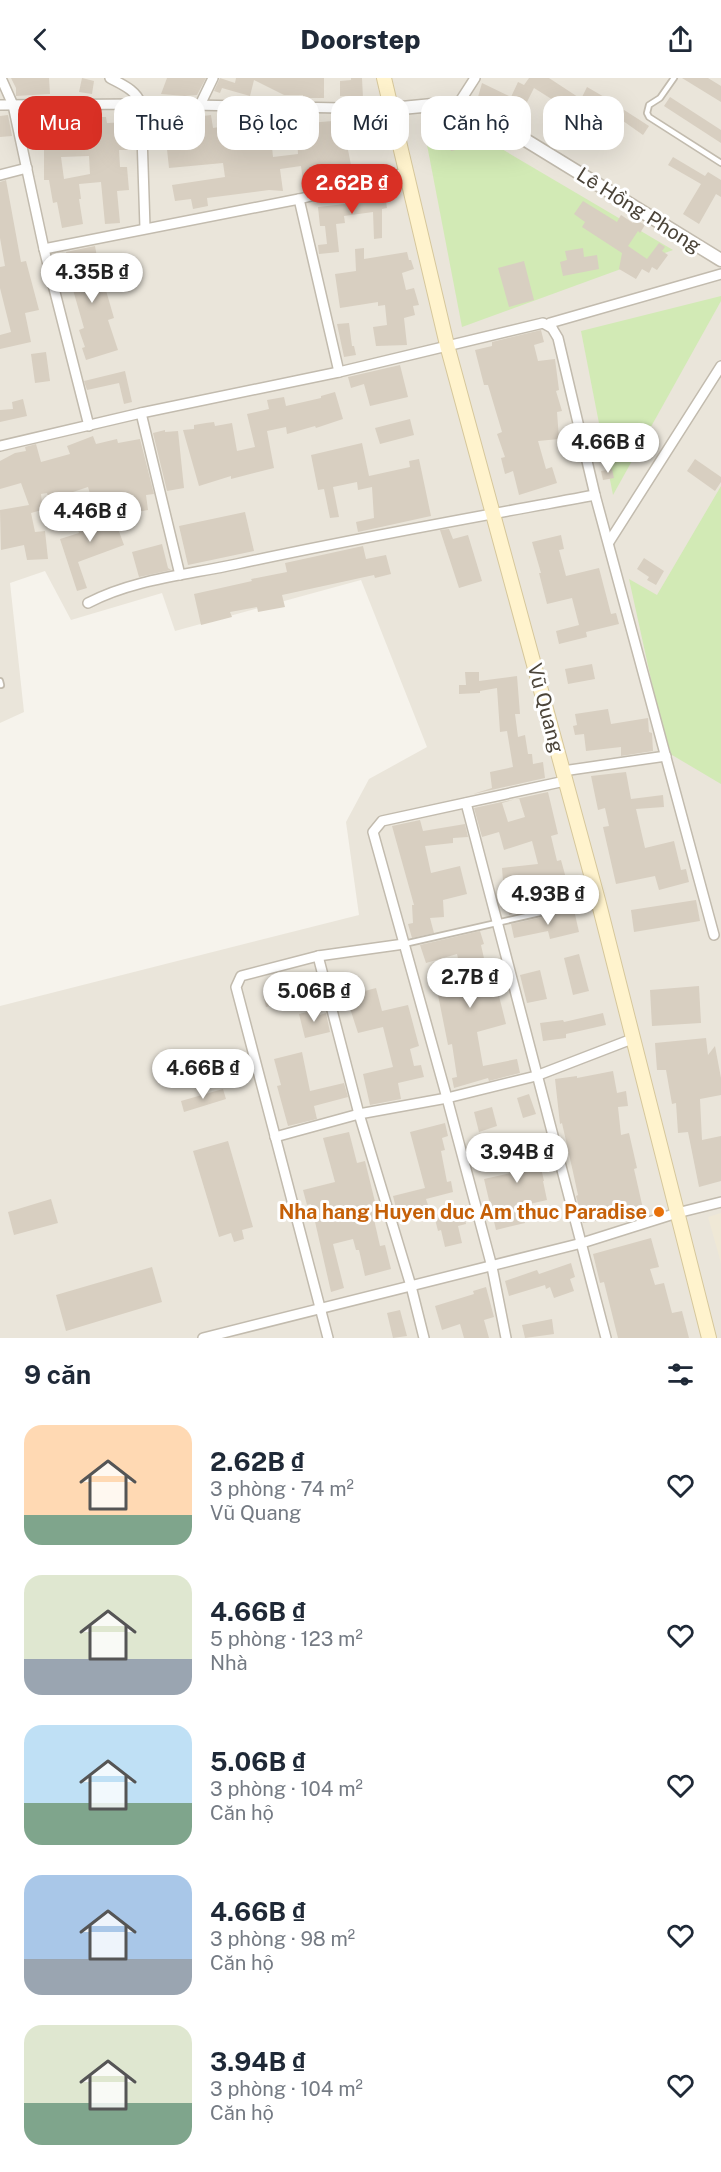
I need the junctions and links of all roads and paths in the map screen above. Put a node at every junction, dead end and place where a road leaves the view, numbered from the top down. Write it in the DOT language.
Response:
graph roads {
  1 [pos="1,78"];
  2 [pos="110,78"];
  3 [pos="213,78"];
  4 [pos="384,78"];
  5 [pos="475,78"];
  6 [pos="674,78"];
  7 [pos="138,96"];
  8 [pos="204,96"];
  9 [pos="388,96"];
  10 [pos="464,96"];
  11 [pos="114,104"];
  12 [pos="0,105"];
  13 [pos="13,105"];
  14 [pos="205,105"];
  15 [pos="331,108"];
  16 [pos="531,143"];
  17 [pos="142,150"];
  18 [pos="400,150"];
  19 [pos="721,163"];
  20 [pos="27,168"];
  21 [pos="405,173"];
  22 [pos="0,175"];
  23 [pos="299,199"];
  24 [pos="145,228"];
  25 [pos="44,249"];
  26 [pos="721,260"];
  27 [pos="721,274"];
  28 [pos="552,328"];
  29 [pos="447,345"];
  30 [pos="721,366"];
  31 [pos="339,372"];
  32 [pos="141,413"];
  33 [pos="89,426"];
  34 [pos="0,446"];
  35 [pos="595,495"];
  36 [pos="493,513"];
  37 [pos="609,542"];
  38 [pos="180,575"];
  39 [pos="88,603"];
  40 [pos="666,756"];
  41 [pos="564,776"];
  42 [pos="466,803"];
  43 [pos="598,900"];
  44 [pos="497,923"];
  45 [pos="714,935"];
  46 [pos="404,944"];
  47 [pos="318,956"];
  48 [pos="632,1039"];
  49 [pos="536,1076"];
  50 [pos="447,1098"];
  51 [pos="359,1114"];
  52 [pos="275,1137"];
  53 [pos="721,1202"];
  54 [pos="677,1213"];
  55 [pos="582,1243"];
  56 [pos="492,1267"];
  57 [pos="411,1286"];
  58 [pos="320,1308"];
  59 [pos="203,1338"];
  60 [pos="328,1338"];
  61 [pos="424,1338"];
  62 [pos="506,1338"];
  63 [pos="606,1338"];
  64 [pos="709,1338"];
  1 -- 13 [label="street"];
  2 -- 7 [label="street"];
  3 -- 8 [label="street"];
  4 -- 9 [label="main road, Vũ Quang"];
  5 -- 10 [label="street"];
  6 -- 19 [label="lane"];
  11 -- 13 [label="street"];
  12 -- 13 [label="street"];
  13 -- 20 [label="street"];
  14 -- 15 [label="street"];
  16 -- 26 [label="street, Lê Hồng Phong"];
  17 -- 24 [label="street"];
  18 -- 21 [label="main road, Vũ Quang"];
  20 -- 22 [label="street"];
  20 -- 25 [label="street"];
  21 -- 23 [label="street"];
  21 -- 29 [label="main road, Vũ Quang"];
  23 -- 24 [label="street"];
  23 -- 31 [label="street"];
  24 -- 25 [label="street"];
  25 -- 33 [label="street"];
  27 -- 28 [label="street"];
  28 -- 29 [label="street"];
  28 -- 35 [label="street"];
  29 -- 31 [label="street"];
  29 -- 36 [label="main road, Vũ Quang"];
  30 -- 37 [label="street"];
  31 -- 32 [label="street"];
  32 -- 33 [label="street"];
  32 -- 38 [label="street"];
  33 -- 34 [label="street"];
  35 -- 36 [label="street"];
  35 -- 37 [label="street"];
  36 -- 38 [label="street"];
  36 -- 41 [label="main road, Vũ Quang"];
  37 -- 40 [label="street"];
  38 -- 39 [label="street"];
  40 -- 41 [label="street"];
  40 -- 45 [label="street"];
  41 -- 42 [label="street"];
  41 -- 43 [label="main road, Vũ Quang"];
  42 -- 44 [label="street"];
  42 -- 46 [label="street"];
  43 -- 44 [label="lane"];
  43 -- 48 [label="main road, Vũ Quang"];
  44 -- 46 [label="lane"];
  44 -- 49 [label="street"];
  46 -- 47 [label="street"];
  46 -- 50 [label="street"];
  47 -- 51 [label="street"];
  47 -- 52 [label="street"];
  48 -- 49 [label="street"];
  48 -- 54 [label="main road, Vũ Quang"];
  49 -- 50 [label="street"];
  49 -- 55 [label="street"];
  50 -- 51 [label="street"];
  50 -- 56 [label="street"];
  51 -- 52 [label="street"];
  51 -- 57 [label="street"];
  52 -- 58 [label="street"];
  53 -- 54 [label="street"];
  54 -- 55 [label="street"];
  54 -- 64 [label="main road, Vũ Quang"];
  55 -- 56 [label="street"];
  55 -- 63 [label="street"];
  56 -- 57 [label="street"];
  56 -- 62 [label="street"];
  57 -- 58 [label="street"];
  57 -- 61 [label="street"];
  58 -- 59 [label="street"];
  58 -- 60 [label="street"];
}
